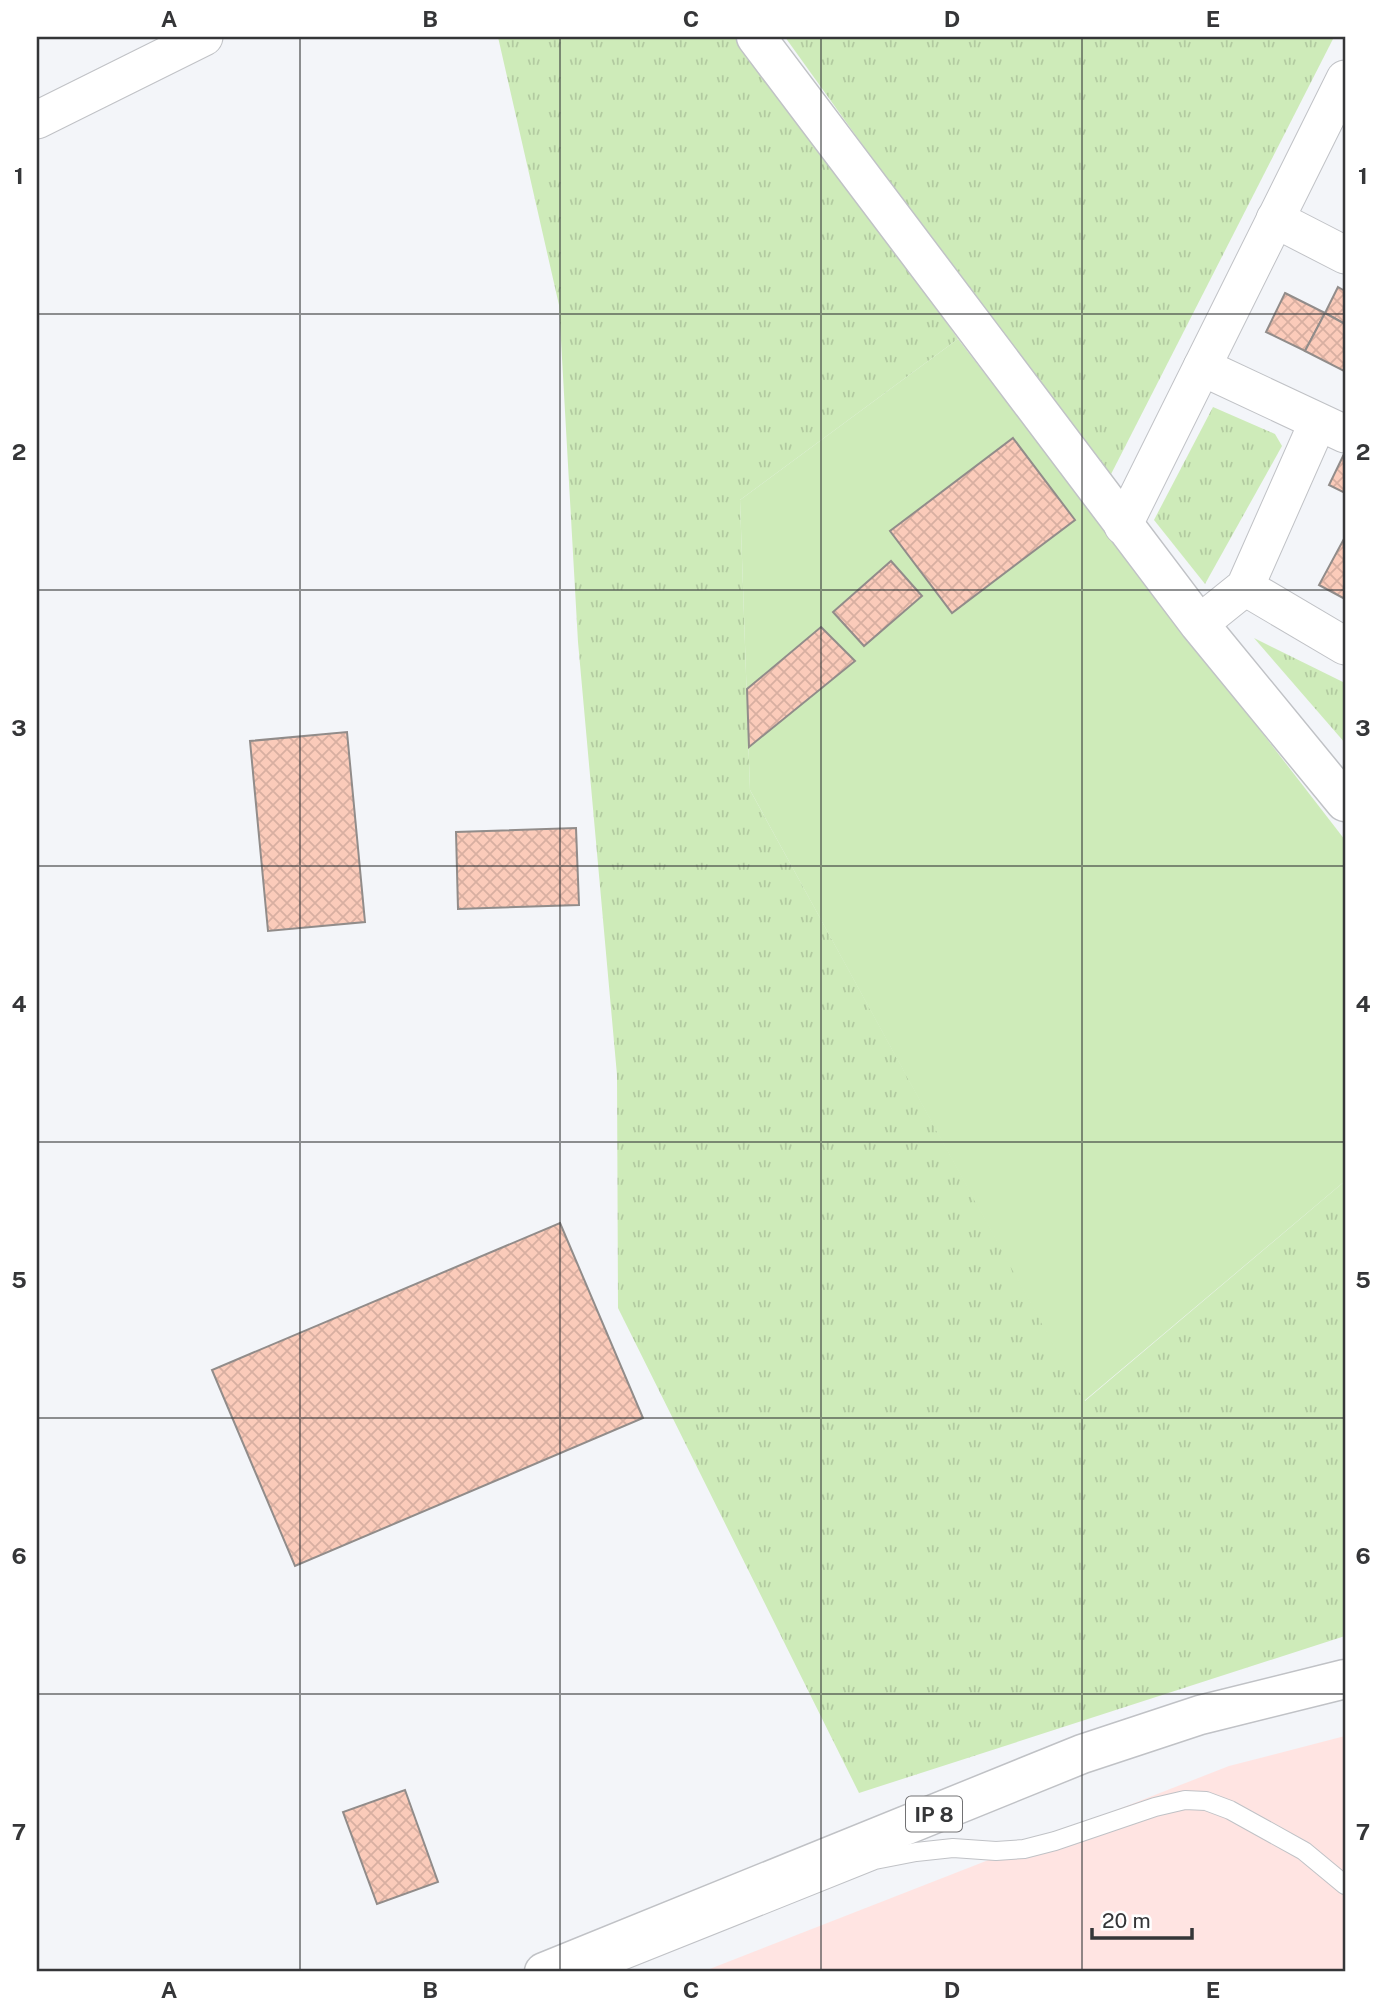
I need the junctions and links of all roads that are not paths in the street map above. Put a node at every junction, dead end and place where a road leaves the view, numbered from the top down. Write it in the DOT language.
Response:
graph roads {
  1 [pos="204,37"];
  2 [pos="756,37"];
  3 [pos="1344,86"];
  4 [pos="37,120"];
  5 [pos="1275,219"];
  6 [pos="1345,255"];
  7 [pos="1202,367"];
  8 [pos="1331,428"];
  9 [pos="1123,526"];
  10 [pos="1245,587"];
  11 [pos="1199,624"];
  12 [pos="1345,646"];
  13 [pos="1345,802"];
  14 [pos="1341,1681"];
  15 [pos="1345,1885"];
  16 [pos="544,1972"];
  17 [pos="596,1972"];
  1 -- 4 [label="street"];
  2 -- 9 [label="street"];
  3 -- 5 [label="street"];
  5 -- 6 [label="street"];
  5 -- 7 [label="street"];
  7 -- 8 [label="street"];
  7 -- 9 [label="street"];
  8 -- 10 [label="street"];
  9 -- 11 [label="street"];
  10 -- 11 [label="street"];
  10 -- 12 [label="street"];
  11 -- 13 [label="street"];
  14 -- 16 [label="street, IP 8"];
  15 -- 17 [label="lane"];
}
